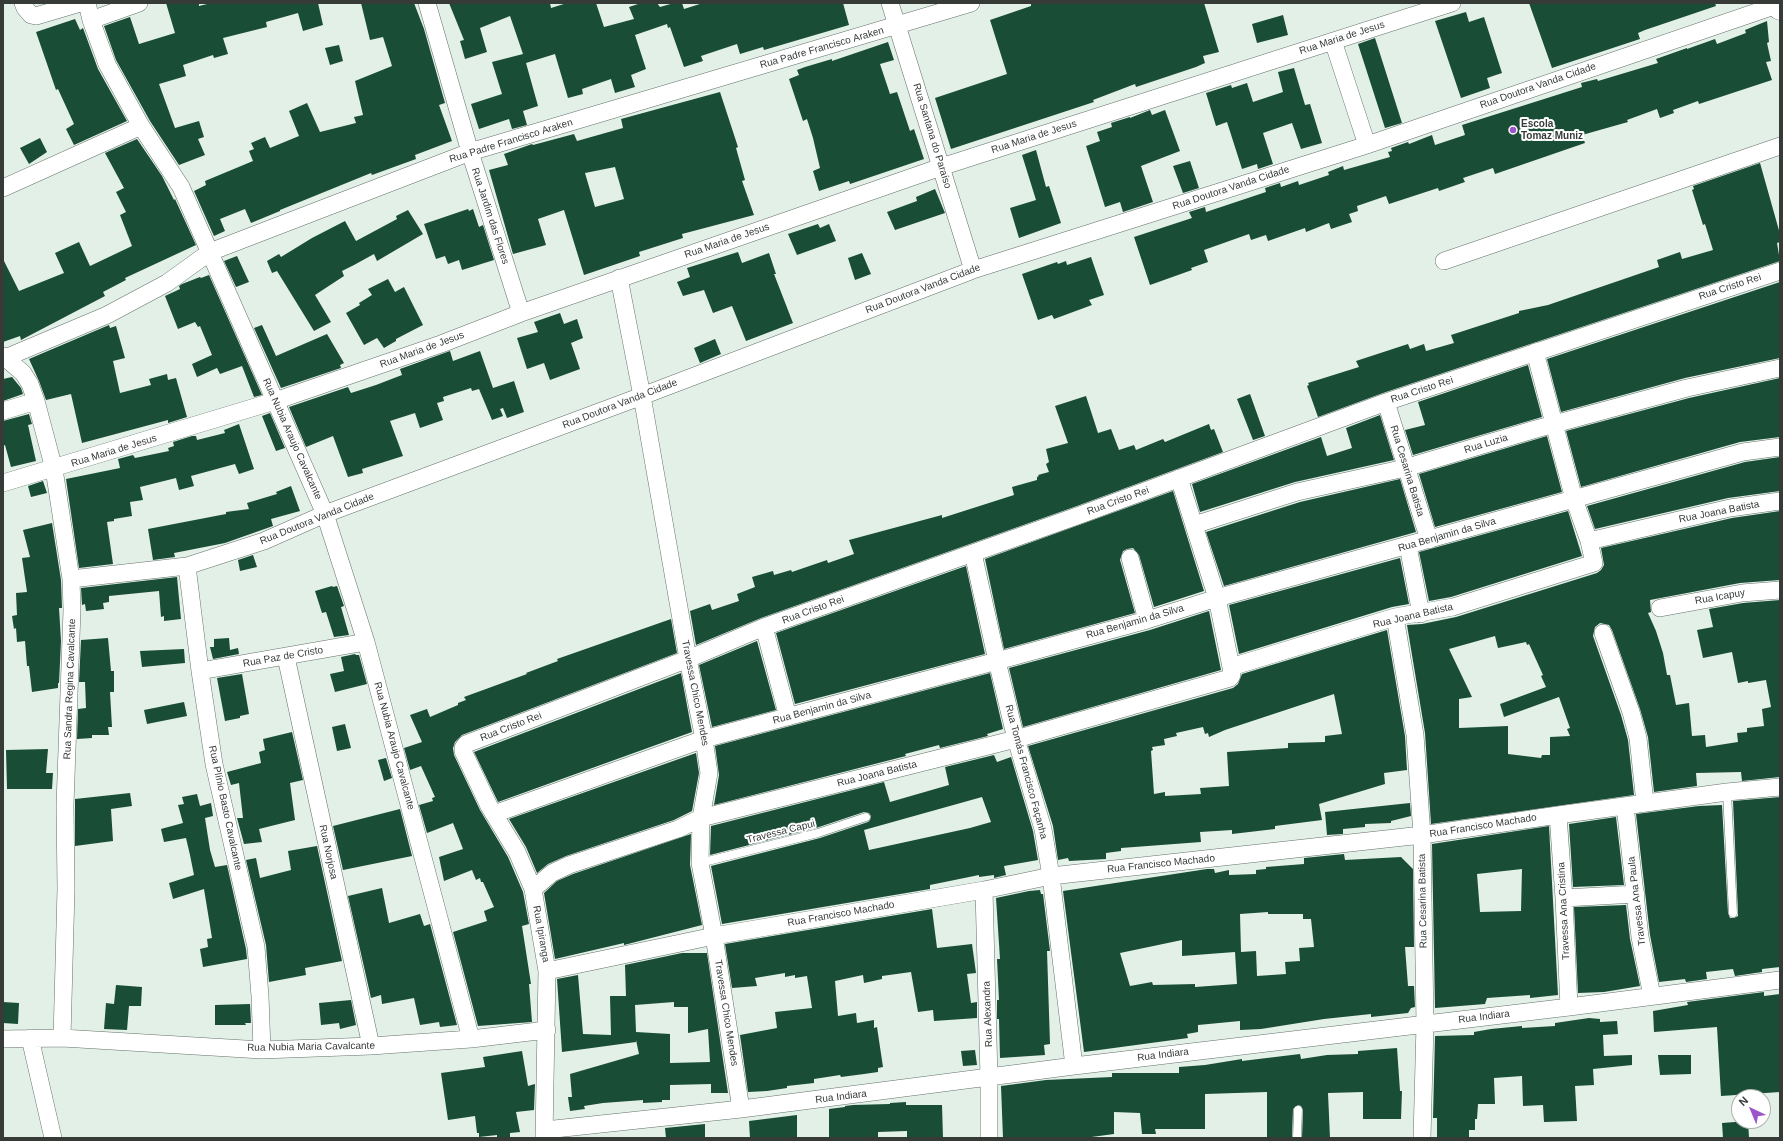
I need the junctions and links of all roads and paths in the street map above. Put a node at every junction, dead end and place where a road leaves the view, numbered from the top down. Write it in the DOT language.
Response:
graph roads {
  1 [pos="23,3"];
  2 [pos="80,3"];
  3 [pos="87,3"];
  4 [pos="139,3"];
  5 [pos="427,3"];
  6 [pos="890,3"];
  7 [pos="972,3"];
  8 [pos="1452,3"];
  9 [pos="1780,4"];
  10 [pos="1780,9"];
  11 [pos="91,20"];
  12 [pos="897,26"];
  13 [pos="1333,41"];
  14 [pos="141,126"];
  15 [pos="1367,144"];
  16 [pos="1780,146"];
  17 [pos="470,152"];
  18 [pos="941,167"];
  19 [pos="3,188"];
  20 [pos="210,252"];
  21 [pos="1444,261"];
  22 [pos="973,270"];
  23 [pos="1780,271"];
  24 [pos="619,278"];
  25 [pos="521,313"];
  26 [pos="1535,352"];
  27 [pos="4,357"];
  28 [pos="1780,368"];
  29 [pos="642,396"];
  30 [pos="36,401"];
  31 [pos="275,401"];
  32 [pos="1386,402"];
  33 [pos="3,411"];
  34 [pos="1554,424"];
  35 [pos="1780,447"];
  36 [pos="1405,468"];
  37 [pos="54,469"];
  38 [pos="1179,478"];
  39 [pos="3,483"];
  40 [pos="1574,499"];
  41 [pos="1780,501"];
  42 [pos="325,514"];
  43 [pos="1194,525"];
  44 [pos="1429,540"];
  45 [pos="1589,541"];
  46 [pos="1408,546"];
  47 [pos="973,553"];
  48 [pos="1130,558"];
  49 [pos="187,566"];
  50 [pos="71,579"];
  51 [pos="1780,590"];
  52 [pos="1217,598"];
  53 [pos="1660,608"];
  54 [pos="1421,614"];
  55 [pos="1395,618"];
  56 [pos="1147,620"];
  57 [pos="764,627"];
  58 [pos="1603,633"];
  59 [pos="366,642"];
  60 [pos="286,657"];
  61 [pos="688,659"];
  62 [pos="997,661"];
  63 [pos="200,671"];
  64 [pos="1230,673"];
  65 [pos="788,717"];
  66 [pos="704,739"];
  67 [pos="1016,739"];
  68 [pos="463,748"];
  69 [pos="1780,787"];
  70 [pos="1726,792"];
  71 [pos="1645,803"];
  72 [pos="1625,806"];
  73 [pos="494,814"];
  74 [pos="1558,815"];
  75 [pos="866,817"];
  76 [pos="701,818"];
  77 [pos="1422,835"];
  78 [pos="700,863"];
  79 [pos="1051,876"];
  80 [pos="533,889"];
  81 [pos="984,890"];
  82 [pos="1636,894"];
  83 [pos="1564,898"];
  84 [pos="1733,912"];
  85 [pos="714,936"];
  86 [pos="547,971"];
  87 [pos="1780,980"];
  88 [pos="1652,996"];
  89 [pos="1569,1007"];
  90 [pos="1425,1024"];
  91 [pos="547,1030"];
  92 [pos="30,1038"];
  93 [pos="62,1038"];
  94 [pos="3,1039"];
  95 [pos="471,1039"];
  96 [pos="371,1046"];
  97 [pos="262,1050"];
  98 [pos="1074,1066"];
  99 [pos="989,1078"];
  100 [pos="741,1110"];
  101 [pos="1298,1110"];
  102 [pos="545,1134"];
  103 [pos="53,1138"];
  104 [pos="989,1138"];
  105 [pos="1297,1138"];
  106 [pos="1422,1138"];
  1 -- 2 [label="street"];
  3 -- 11 [label="street, Rua Nubia Araujo Cavalcante"];
  4 -- 11 [label="street"];
  5 -- 17 [label="street, Rua Jardim das Flores"];
  6 -- 12 [label="street, Rua Santana do Paraíso"];
  7 -- 12 [label="street, Rua Padre Francisco Araken"];
  8 -- 13 [label="street, Rua Maria de Jesus"];
  9 -- 10 [label="street"];
  9 -- 15 [label="street, Rua Doutora Vanda Cidade"];
  11 -- 14 [label="street, Rua Nubia Araujo Cavalcante"];
  12 -- 17 [label="street, Rua Padre Francisco Araken"];
  12 -- 18 [label="street, Rua Santana do Paraíso"];
  13 -- 15 [label="street"];
  13 -- 18 [label="street, Rua Maria de Jesus"];
  14 -- 19 [label="street"];
  14 -- 20 [label="street, Rua Nubia Araujo Cavalcante"];
  15 -- 22 [label="street, Rua Doutora Vanda Cidade"];
  16 -- 21 [label="street"];
  17 -- 20 [label="street, Rua Padre Francisco Araken"];
  17 -- 25 [label="street, Rua Jardim das Flores"];
  18 -- 22 [label="street, Rua Santana do Paraíso"];
  18 -- 24 [label="street, Rua Maria de Jesus"];
  20 -- 27 [label="street, Rua Padre Francisco Araken"];
  20 -- 31 [label="street, Rua Nubia Araujo Cavalcante"];
  22 -- 29 [label="street, Rua Doutora Vanda Cidade"];
  23 -- 26 [label="street, Rua Cristo Rei"];
  24 -- 25 [label="street, Rua Maria de Jesus"];
  24 -- 29 [label="street, Travessa Chico Mendes"];
  25 -- 31 [label="street, Rua Maria de Jesus"];
  26 -- 32 [label="street, Rua Cristo Rei"];
  26 -- 34 [label="street"];
  27 -- 30 [label="street, Rua Sandra Regina Cavalcante"];
  28 -- 34 [label="street, Rua Luzia"];
  29 -- 42 [label="street, Rua Doutora Vanda Cidade"];
  29 -- 61 [label="street, Travessa Chico Mendes"];
  30 -- 33 [label="street"];
  30 -- 37 [label="street, Rua Sandra Regina Cavalcante"];
  31 -- 37 [label="street, Rua Maria de Jesus"];
  31 -- 42 [label="street, Rua Nubia Araujo Cavalcante"];
  32 -- 36 [label="street, Rua Cesarina Batista"];
  32 -- 38 [label="street, Rua Cristo Rei"];
  34 -- 36 [label="street, Rua Luzia"];
  34 -- 40 [label="street"];
  35 -- 40 [label="street, Rua Benjamin da Silva"];
  36 -- 43 [label="street, Rua Luzia"];
  36 -- 44 [label="street, Rua Cesarina Batista"];
  37 -- 39 [label="street, Rua Maria de Jesus"];
  37 -- 50 [label="street, Rua Sandra Regina Cavalcante"];
  38 -- 43 [label="street"];
  38 -- 47 [label="street, Rua Cristo Rei"];
  40 -- 44 [label="street, Rua Benjamin da Silva"];
  40 -- 45 [label="street"];
  41 -- 45 [label="street, Rua Joana Batista"];
  42 -- 49 [label="street, Rua Doutora Vanda Cidade"];
  42 -- 59 [label="street, Rua Nubia Araujo Cavalcante"];
  43 -- 52 [label="street"];
  44 -- 46 [label="street, Rua Benjamin da Silva"];
  45 -- 54 [label="street, Rua Joana Batista"];
  46 -- 52 [label="street, Rua Benjamin da Silva"];
  46 -- 54 [label="street"];
  47 -- 57 [label="street, Rua Cristo Rei"];
  47 -- 62 [label="street, Rua Tomás Francisco Façanha"];
  48 -- 56 [label="street"];
  49 -- 50 [label="street, Rua Doutora Vanda Cidade"];
  49 -- 63 [label="street, Rua Plínio Basto Cavalcante"];
  50 -- 93 [label="street, Rua Sandra Regina Cavalcante"];
  51 -- 53 [label="street, Rua Icapuy"];
  52 -- 56 [label="street, Rua Benjamin da Silva"];
  52 -- 64 [label="street"];
  54 -- 55 [label="street, Rua Joana Batista"];
  55 -- 64 [label="street, Rua Joana Batista"];
  55 -- 77 [label="street, Rua Cesarina Batista"];
  56 -- 62 [label="street, Rua Benjamin da Silva"];
  57 -- 61 [label="street, Rua Cristo Rei"];
  57 -- 65 [label="street"];
  58 -- 71 [label="street"];
  59 -- 60 [label="street, Rua Paz de Cristo"];
  59 -- 95 [label="street, Rua Nubia Araujo Cavalcante"];
  60 -- 63 [label="street, Rua Paz de Cristo"];
  60 -- 96 [label="street, Rua Norjosa"];
  61 -- 66 [label="street, Travessa Chico Mendes"];
  61 -- 68 [label="street, Rua Cristo Rei"];
  62 -- 65 [label="street, Rua Benjamin da Silva"];
  62 -- 67 [label="street, Rua Tomás Francisco Façanha"];
  63 -- 97 [label="street, Rua Plínio Basto Cavalcante"];
  64 -- 67 [label="street, Rua Joana Batista"];
  65 -- 66 [label="street, Rua Benjamin da Silva"];
  66 -- 73 [label="street, Rua Benjamin da Silva"];
  66 -- 76 [label="street, Travessa Chico Mendes"];
  67 -- 76 [label="street, Rua Joana Batista"];
  67 -- 79 [label="street, Rua Tomás Francisco Façanha"];
  68 -- 73 [label="street, Rua Ipiranga"];
  69 -- 70 [label="street, Rua Francisco Machado"];
  70 -- 71 [label="street, Rua Francisco Machado"];
  70 -- 84 [label="lane"];
  71 -- 72 [label="street, Rua Francisco Machado"];
  72 -- 74 [label="street, Rua Francisco Machado"];
  72 -- 82 [label="street, Travessa Ana Paula"];
  73 -- 80 [label="street, Rua Ipiranga"];
  74 -- 77 [label="street, Rua Francisco Machado"];
  74 -- 83 [label="street, Travessa Ana Cristina"];
  75 -- 78 [label="lane, Travessa Capui"];
  76 -- 78 [label="street, Travessa Chico Mendes"];
  76 -- 80 [label="street, Rua Joana Batista"];
  77 -- 79 [label="street, Rua Francisco Machado"];
  77 -- 90 [label="street, Rua Cesarina Batista"];
  78 -- 85 [label="street, Travessa Chico Mendes"];
  79 -- 81 [label="street, Rua Francisco Machado"];
  79 -- 98 [label="street, Rua Tomás Francisco Façanha"];
  80 -- 86 [label="street, Rua Ipiranga"];
  81 -- 85 [label="street, Rua Francisco Machado"];
  81 -- 99 [label="street, Rua Alexandra"];
  82 -- 83 [label="street"];
  82 -- 88 [label="street, Travessa Ana Paula"];
  83 -- 89 [label="street, Travessa Ana Cristina"];
  85 -- 86 [label="street, Rua Francisco Machado"];
  85 -- 100 [label="street, Travessa Chico Mendes"];
  86 -- 91 [label="street, Rua Ipiranga"];
  87 -- 88 [label="street, Rua Indiara"];
  88 -- 89 [label="street, Rua Indiara"];
  89 -- 90 [label="street, Rua Indiara"];
  90 -- 98 [label="street, Rua Indiara"];
  90 -- 106 [label="street, Rua Cesarina Batista"];
  91 -- 95 [label="street, Rua Nubia Maria Cavalcante"];
  91 -- 102 [label="street, Rua Ipiranga"];
  92 -- 93 [label="street, Rua Nubia Maria Cavalcante"];
  92 -- 94 [label="street, Rua Nubia Maria Cavalcante"];
  92 -- 103 [label="street"];
  93 -- 97 [label="street, Rua Nubia Maria Cavalcante"];
  95 -- 96 [label="street, Rua Nubia Maria Cavalcante"];
  96 -- 97 [label="street, Rua Nubia Maria Cavalcante"];
  98 -- 99 [label="street, Rua Indiara"];
  99 -- 100 [label="street, Rua Indiara"];
  99 -- 104 [label="street, Rua Alexandra"];
  100 -- 102 [label="street, Rua Indiara"];
  101 -- 105 [label="lane"];
}
